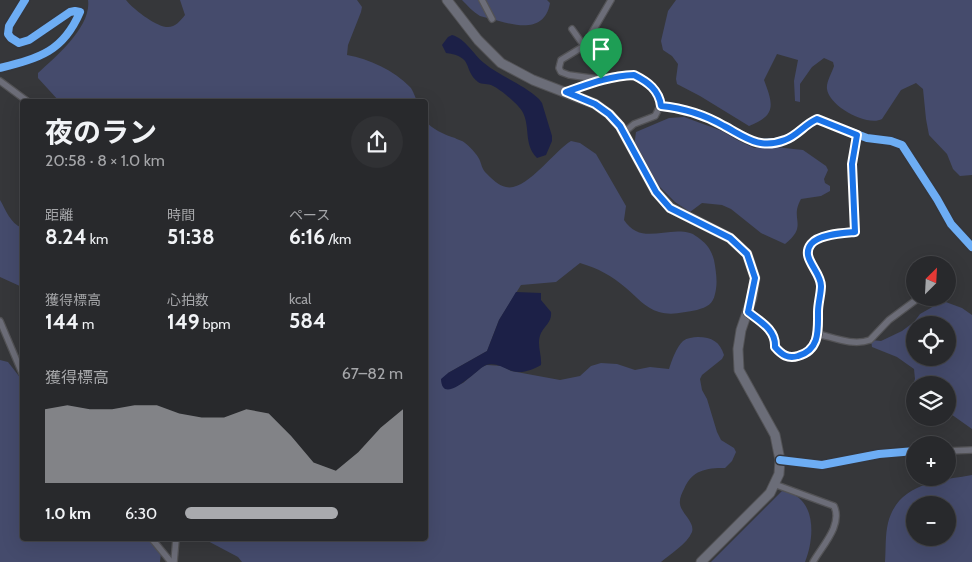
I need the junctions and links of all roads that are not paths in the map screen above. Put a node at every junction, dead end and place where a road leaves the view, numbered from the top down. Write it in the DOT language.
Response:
graph roads {
  1 [pos="25,0"];
  2 [pos="447,0"];
  3 [pos="482,0"];
  4 [pos="611,0"];
  5 [pos="492,19"];
  6 [pos="572,29"];
  7 [pos="584,46"];
  8 [pos="0,68"];
  9 [pos="601,79"];
  10 [pos="0,80"];
  11 [pos="566,92"];
  12 [pos="24,99"];
  13 [pos="661,106"];
  14 [pos="620,126"];
  15 [pos="857,135"];
  16 [pos="972,247"];
  17 [pos="908,306"];
  18 [pos="748,312"];
  19 [pos="0,321"];
  20 [pos="818,334"];
  21 [pos="20,368"];
  22 [pos="972,450"];
  23 [pos="956,451"];
  24 [pos="906,452"];
  25 [pos="780,460"];
  26 [pos="774,484"];
  27 [pos="154,541"];
  28 [pos="176,541"];
  29 [pos="173,562"];
  30 [pos="701,562"];
  31 [pos="813,562"];
  1 -- 8 [label="street"];
  2 -- 11 [label="main road"];
  3 -- 5 [label="street"];
  4 -- 7 [label="street"];
  6 -- 7 [label="street"];
  7 -- 9 [label="street"];
  9 -- 11 [label="street"];
  9 -- 13 [label="street"];
  10 -- 12 [label="street"];
  11 -- 14 [label="main road"];
  13 -- 14 [label="street"];
  13 -- 15 [label="street"];
  14 -- 18 [label="main road"];
  15 -- 16 [label="street"];
  15 -- 20 [label="street"];
  17 -- 20 [label="street"];
  18 -- 20 [label="street"];
  18 -- 25 [label="main road"];
  19 -- 21 [label="street"];
  22 -- 23 [label="street"];
  24 -- 25 [label="street"];
  25 -- 26 [label="main road"];
  26 -- 30 [label="main road"];
  26 -- 31 [label="street"];
  27 -- 29 [label="street"];
  28 -- 29 [label="street"];
}
